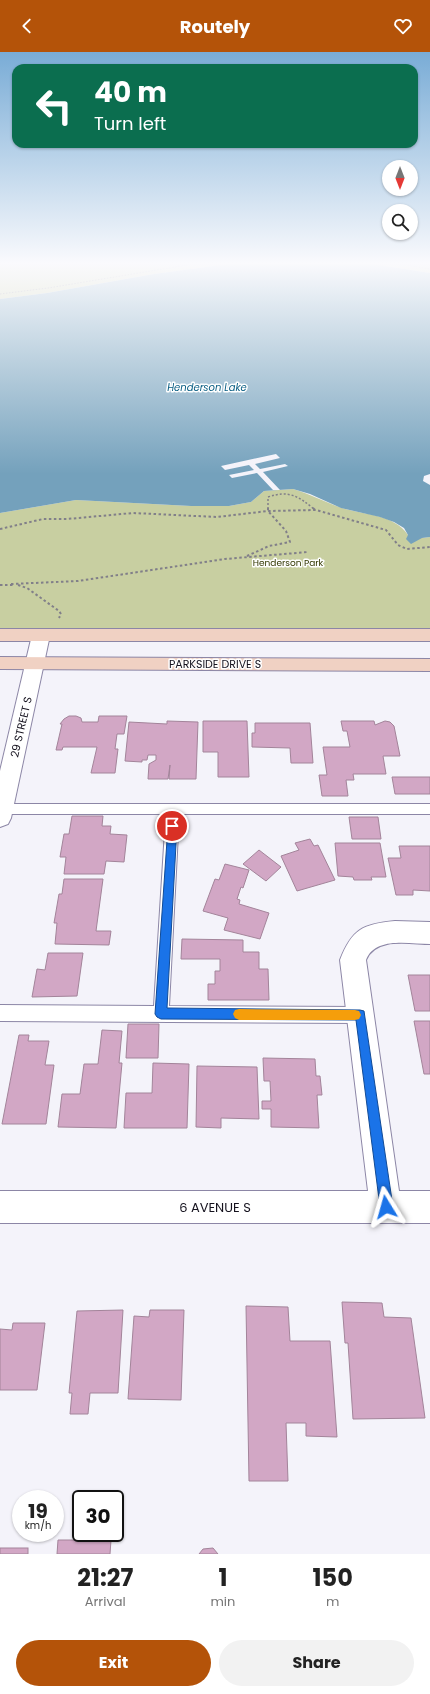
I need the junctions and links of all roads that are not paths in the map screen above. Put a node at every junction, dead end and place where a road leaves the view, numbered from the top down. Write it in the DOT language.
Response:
graph roads {
  1 [pos="0,635"];
  2 [pos="41,635"];
  3 [pos="430,635"];
  4 [pos="0,663"];
  5 [pos="35,663"];
  6 [pos="430,665"];
  7 [pos="430,809"];
  8 [pos="173,810"];
  9 [pos="1,812"];
  10 [pos="430,933"];
  11 [pos="0,1013"];
  12 [pos="161,1014"];
  13 [pos="360,1015"];
  14 [pos="0,1207"];
  15 [pos="386,1207"];
  16 [pos="430,1207"];
  1 -- 2 [label="street"];
  2 -- 3 [label="street"];
  2 -- 5 [label="street, 29 STREET S"];
  4 -- 5 [label="street, PARKSIDE DRIVE S"];
  5 -- 6 [label="street, PARKSIDE DRIVE S"];
  5 -- 9 [label="street, 29 STREET S"];
  7 -- 8 [label="lane"];
  8 -- 9 [label="lane"];
  8 -- 12 [label="lane"];
  10 -- 13 [label="street"];
  11 -- 12 [label="lane"];
  12 -- 13 [label="lane"];
  13 -- 15 [label="street"];
  14 -- 15 [label="street, 6 AVENUE S"];
  15 -- 16 [label="street, 6 AVENUE S"];
}
